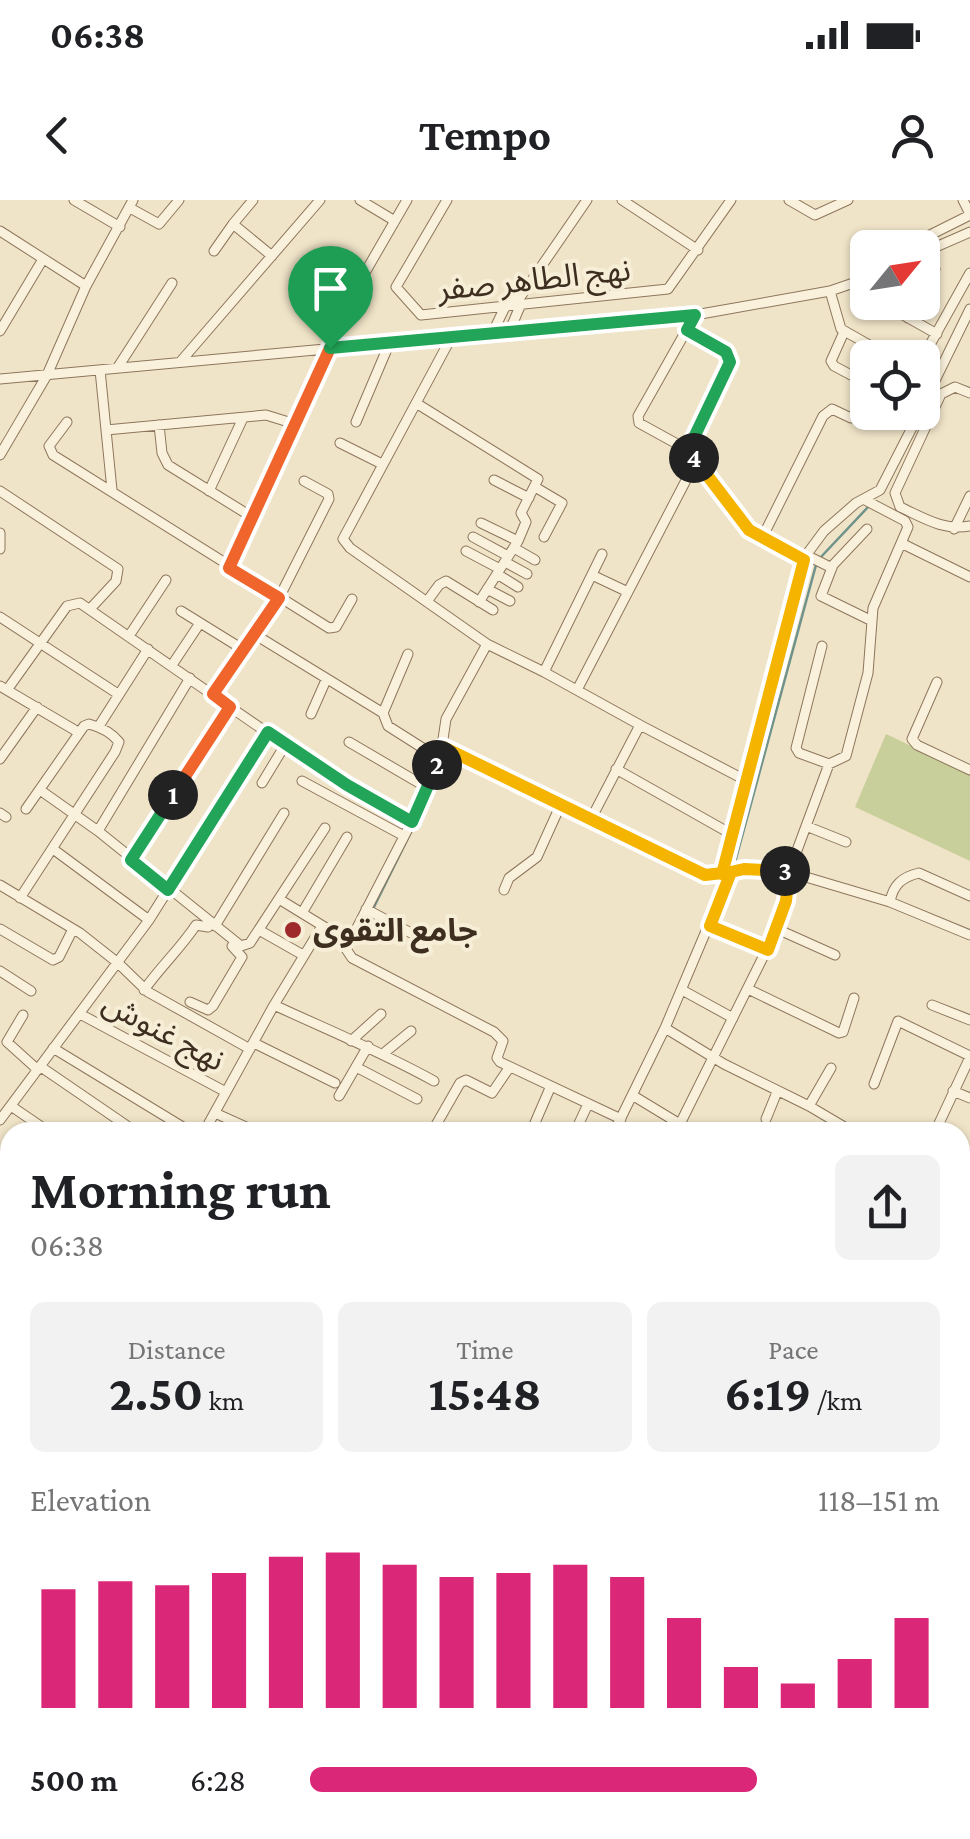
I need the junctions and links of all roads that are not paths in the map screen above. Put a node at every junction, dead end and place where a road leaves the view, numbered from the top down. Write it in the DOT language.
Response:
graph roads {
  1 [pos="74,200"];
  2 [pos="180,200"];
  3 [pos="253,200"];
  4 [pos="320,200"];
  5 [pos="360,200"];
  6 [pos="408,200"];
  7 [pos="447,200"];
  8 [pos="587,200"];
  9 [pos="622,200"];
  10 [pos="731,200"];
  11 [pos="789,200"];
  12 [pos="848,200"];
  13 [pos="962,200"];
  14 [pos="132,204"];
  15 [pos="970,215"];
  16 [pos="395,221"];
  17 [pos="233,224"];
  18 [pos="120,227"];
  19 [pos="0,230"];
  20 [pos="940,230"];
  21 [pos="970,232"];
  22 [pos="940,245"];
  23 [pos="698,250"];
  24 [pos="214,251"];
  25 [pos="272,256"];
  26 [pos="43,259"];
  27 [pos="970,273"];
  28 [pos="172,283"];
  29 [pos="850,285"];
  30 [pos="86,286"];
  31 [pos="830,291"];
  32 [pos="520,301"];
  33 [pos="0,307"];
  34 [pos="505,307"];
  35 [pos="970,309"];
  36 [pos="10,314"];
  37 [pos="695,315"];
  38 [pos="912,320"];
  39 [pos="687,330"];
  40 [pos="0,331"];
  41 [pos="509,332"];
  42 [pos="844,332"];
  43 [pos="492,334"];
  44 [pos="937,334"];
  45 [pos="452,336"];
  46 [pos="859,340"];
  47 [pos="933,340"];
  48 [pos="390,342"];
  49 [pos="330,348"];
  50 [pos="181,361"];
  51 [pos="118,367"];
  52 [pos="100,370"];
  53 [pos="940,371"];
  54 [pos="850,374"];
  55 [pos="47,375"];
  56 [pos="0,379"];
  57 [pos="970,393"];
  58 [pos="416,402"];
  59 [pos="243,418"];
  60 [pos="850,418"];
  61 [pos="67,422"];
  62 [pos="356,422"];
  63 [pos="296,424"];
  64 [pos="159,425"];
  65 [pos="106,430"];
  66 [pos="911,430"];
  67 [pos="340,443"];
  68 [pos="688,450"];
  69 [pos="0,455"];
  70 [pos="696,461"];
  71 [pos="382,464"];
  72 [pos="494,480"];
  73 [pos="304,481"];
  74 [pos="535,487"];
  75 [pos="0,490"];
  76 [pos="112,490"];
  77 [pos="209,491"];
  78 [pos="970,496"];
  79 [pos="530,498"];
  80 [pos="865,500"];
  81 [pos="252,517"];
  82 [pos="482,523"];
  83 [pos="970,526"];
  84 [pos="954,529"];
  85 [pos="867,530"];
  86 [pos="0,534"];
  87 [pos="473,537"];
  88 [pos="544,537"];
  89 [pos="762,538"];
  90 [pos="903,544"];
  91 [pos="0,550"];
  92 [pos="466,551"];
  93 [pos="602,554"];
  94 [pos="805,557"];
  95 [pos="507,558"];
  96 [pos="535,560"];
  97 [pos="229,568"];
  98 [pos="832,568"];
  99 [pos="527,574"];
  100 [pos="592,574"];
  101 [pos="970,577"];
  102 [pos="166,580"];
  103 [pos="518,587"];
  104 [pos="488,589"];
  105 [pos="628,592"];
  106 [pos="279,598"];
  107 [pos="352,599"];
  108 [pos="428,600"];
  109 [pos="510,601"];
  110 [pos="479,602"];
  111 [pos="90,609"];
  112 [pos="493,610"];
  113 [pos="181,611"];
  114 [pos="0,618"];
  115 [pos="870,620"];
  116 [pos="200,623"];
  117 [pos="254,634"];
  118 [pos="130,636"];
  119 [pos="40,642"];
  120 [pos="487,644"];
  121 [pos="822,646"];
  122 [pos="148,649"];
  123 [pos="244,650"];
  124 [pos="408,654"];
  125 [pos="172,666"];
  126 [pos="544,672"];
  127 [pos="190,678"];
  128 [pos="326,680"];
  129 [pos="938,682"];
  130 [pos="4,688"];
  131 [pos="578,688"];
  132 [pos="118,694"];
  133 [pos="213,694"];
  134 [pos="37,707"];
  135 [pos="230,707"];
  136 [pos="383,713"];
  137 [pos="311,714"];
  138 [pos="640,725"];
  139 [pos="99,726"];
  140 [pos="78,732"];
  141 [pos="268,732"];
  142 [pos="349,742"];
  143 [pos="285,744"];
  144 [pos="443,747"];
  145 [pos="1,757"];
  146 [pos="440,759"];
  147 [pos="829,764"];
  148 [pos="616,769"];
  149 [pos="970,770"];
  150 [pos="302,781"];
  151 [pos="746,781"];
  152 [pos="262,782"];
  153 [pos="426,787"];
  154 [pos="40,790"];
  155 [pos="561,804"];
  156 [pos="26,810"];
  157 [pos="284,813"];
  158 [pos="76,814"];
  159 [pos="591,819"];
  160 [pos="412,822"];
  161 [pos="806,826"];
  162 [pos="325,828"];
  163 [pos="98,831"];
  164 [pos="733,835"];
  165 [pos="404,836"];
  166 [pos="347,838"];
  167 [pos="846,842"];
  168 [pos="53,849"];
  169 [pos="131,860"];
  170 [pos="789,872"];
  171 [pos="727,873"];
  172 [pos="0,885"];
  173 [pos="168,890"];
  174 [pos="504,890"];
  175 [pos="970,896"];
  176 [pos="20,898"];
  177 [pos="279,899"];
  178 [pos="890,902"];
  179 [pos="366,909"];
  180 [pos="302,913"];
  181 [pos="149,920"];
  182 [pos="215,926"];
  183 [pos="322,926"];
  184 [pos="710,926"];
  185 [pos="73,929"];
  186 [pos="0,930"];
  187 [pos="258,930"];
  188 [pos="777,930"];
  189 [pos="412,933"];
  190 [pos="970,935"];
  191 [pos="349,942"];
  192 [pos="768,950"];
  193 [pos="303,955"];
  194 [pos="835,955"];
  195 [pos="118,962"];
  196 [pos="3,974"];
  197 [pos="0,986"];
  198 [pos="748,989"];
  199 [pos="144,990"];
  200 [pos="682,990"];
  201 [pos="31,991"];
  202 [pos="854,998"];
  203 [pos="190,1002"];
  204 [pos="932,1004"];
  205 [pos="274,1005"];
  206 [pos="80,1014"];
  207 [pos="381,1014"];
  208 [pos="23,1016"];
  209 [pos="733,1018"];
  210 [pos="970,1020"];
  211 [pos="665,1028"];
  212 [pos="411,1031"];
  213 [pos="351,1042"];
  214 [pos="252,1046"];
  215 [pos="368,1046"];
  216 [pos="54,1048"];
  217 [pos="384,1053"];
  218 [pos="970,1056"];
  219 [pos="713,1057"];
  220 [pos="356,1067"];
  221 [pos="510,1068"];
  222 [pos="831,1068"];
  223 [pos="39,1069"];
  224 [pos="434,1081"];
  225 [pos="335,1083"];
  226 [pos="874,1084"];
  227 [pos="550,1088"];
  228 [pos="953,1091"];
  229 [pos="226,1092"];
  230 [pos="776,1092"];
  231 [pos="632,1095"];
  232 [pos="340,1096"];
  233 [pos="970,1098"];
  234 [pos="417,1099"];
  235 [pos="588,1104"];
  236 [pos="12,1106"];
  237 [pos="809,1106"];
  238 [pos="215,1113"];
  239 [pos="621,1119"];
  240 [pos="766,1119"];
  241 [pos="0,1120"];
  242 [pos="34,1122"];
  243 [pos="118,1122"];
  244 [pos="175,1122"];
  245 [pos="210,1122"];
  246 [pos="235,1122"];
  247 [pos="438,1122"];
  248 [pos="535,1122"];
  249 [pos="580,1122"];
  250 [pos="619,1122"];
  251 [pos="674,1122"];
  252 [pos="688,1122"];
  253 [pos="836,1122"];
  254 [pos="939,1122"];
  1 -- 18 [label="street"];
  2 -- 14 [label="street"];
  3 -- 17 [label="street"];
  4 -- 25 [label="street"];
  5 -- 16 [label="street"];
  6 -- 16 [label="street"];
  7 -- 34 [label="street, نهج الطاهر صفر"];
  8 -- 32 [label="street"];
  9 -- 23 [label="street"];
  10 -- 23 [label="street, نهج الطاهر صفر"];
  11 -- 12 [label="street"];
  13 -- 15 [label="street"];
  14 -- 18 [label="street"];
  15 -- 20 [label="street"];
  16 -- 49 [label="street"];
  17 -- 24 [label="street"];
  17 -- 25 [label="street"];
  18 -- 30 [label="street"];
  19 -- 26 [label="street"];
  21 -- 22 [label="street"];
  23 -- 32 [label="street, نهج الطاهر صفر"];
  25 -- 50 [label="street"];
  26 -- 30 [label="street"];
  26 -- 36 [label="street"];
  27 -- 44 [label="street"];
  28 -- 51 [label="street"];
  29 -- 31 [label="street"];
  30 -- 55 [label="street"];
  31 -- 37 [label="street"];
  31 -- 42 [label="street"];
  32 -- 34 [label="street"];
  32 -- 41 [label="street"];
  33 -- 36 [label="street"];
  34 -- 43 [label="street"];
  35 -- 53 [label="street"];
  36 -- 40 [label="street"];
  37 -- 39 [label="street"];
  37 -- 41 [label="street"];
  38 -- 44 [label="street"];
  39 -- 68 [label="street"];
  39 -- 68 [label="street"];
  41 -- 43 [label="street"];
  42 -- 46 [label="street"];
  42 -- 54 [label="street"];
  43 -- 45 [label="street"];
  44 -- 47 [label="street"];
  45 -- 48 [label="street"];
  45 -- 58 [label="street"];
  48 -- 49 [label="street"];
  48 -- 62 [label="street"];
  49 -- 50 [label="street"];
  49 -- 63 [label="street"];
  50 -- 51 [label="street"];
  51 -- 52 [label="street"];
  52 -- 55 [label="street"];
  52 -- 65 [label="street"];
  55 -- 56 [label="street"];
  55 -- 69 [label="street"];
  57 -- 84 [label="street"];
  58 -- 71 [label="street"];
  58 -- 74 [label="street"];
  59 -- 63 [label="street"];
  59 -- 64 [label="street"];
  59 -- 77 [label="street"];
  60 -- 89 [label="street"];
  61 -- 76 [label="street"];
  63 -- 81 [label="street"];
  64 -- 65 [label="street"];
  64 -- 77 [label="street"];
  65 -- 76 [label="street"];
  66 -- 80 [label="street"];
  67 -- 71 [label="street"];
  68 -- 70 [label="street"];
  70 -- 89 [label="street"];
  70 -- 105 [label="street"];
  71 -- 108 [label="street"];
  72 -- 79 [label="street"];
  73 -- 106 [label="street"];
  74 -- 79 [label="street"];
  74 -- 88 [label="street"];
  75 -- 111 [label="street"];
  76 -- 97 [label="street"];
  77 -- 81 [label="street"];
  78 -- 84 [label="street"];
  79 -- 95 [label="street"];
  80 -- 90 [label="street"];
  80 -- 94 [label="street"];
  81 -- 97 [label="street"];
  82 -- 95 [label="street"];
  83 -- 84 [label="street"];
  85 -- 98 [label="street"];
  86 -- 91 [label="street"];
  87 -- 95 [label="street"];
  89 -- 94 [label="street"];
  90 -- 101 [label="street"];
  90 -- 115 [label="street"];
  92 -- 95 [label="street"];
  93 -- 100 [label="street"];
  94 -- 98 [label="street"];
  94 -- 151 [label="street"];
  95 -- 96 [label="street"];
  95 -- 99 [label="street"];
  95 -- 103 [label="street"];
  95 -- 104 [label="street"];
  97 -- 106 [label="street"];
  98 -- 115 [label="street"];
  100 -- 105 [label="street"];
  100 -- 126 [label="street"];
  102 -- 118 [label="street"];
  104 -- 109 [label="street"];
  104 -- 110 [label="street"];
  105 -- 131 [label="street"];
  106 -- 107 [label="street"];
  106 -- 117 [label="street"];
  108 -- 110 [label="street"];
  108 -- 120 [label="street"];
  110 -- 112 [label="street"];
  111 -- 118 [label="street"];
  111 -- 119 [label="street"];
  113 -- 116 [label="street"];
  114 -- 119 [label="street"];
  115 -- 147 [label="street"];
  116 -- 123 [label="street"];
  116 -- 125 [label="street"];
  117 -- 123 [label="street"];
  117 -- 128 [label="street"];
  118 -- 122 [label="street"];
  119 -- 130 [label="street"];
  119 -- 132 [label="street"];
  120 -- 126 [label="street"];
  120 -- 144 [label="street"];
  121 -- 147 [label="street"];
  122 -- 125 [label="street"];
  122 -- 132 [label="street"];
  123 -- 133 [label="street"];
  124 -- 136 [label="street"];
  125 -- 127 [label="street"];
  126 -- 131 [label="street"];
  127 -- 133 [label="street"];
  127 -- 163 [label="street"];
  128 -- 136 [label="street"];
  128 -- 137 [label="street"];
  129 -- 149 [label="street"];
  130 -- 134 [label="street"];
  131 -- 138 [label="street"];
  132 -- 139 [label="street"];
  133 -- 135 [label="street"];
  134 -- 140 [label="street"];
  134 -- 145 [label="street"];
  135 -- 141 [label="street"];
  135 -- 169 [label="street"];
  136 -- 146 [label="street"];
  138 -- 148 [label="street"];
  138 -- 151 [label="street"];
  139 -- 140 [label="street"];
  139 -- 158 [label="street"];
  140 -- 154 [label="street"];
  141 -- 143 [label="street"];
  141 -- 173 [label="street"];
  142 -- 153 [label="street"];
  143 -- 152 [label="street"];
  143 -- 160 [label="street"];
  144 -- 146 [label="street"];
  144 -- 155 [label="street"];
  146 -- 153 [label="street"];
  147 -- 161 [label="street"];
  148 -- 159 [label="street"];
  148 -- 164 [label="street"];
  150 -- 165 [label="street"];
  151 -- 164 [label="street"];
  153 -- 160 [label="street"];
  154 -- 156 [label="street"];
  154 -- 158 [label="street"];
  155 -- 159 [label="street"];
  155 -- 174 [label="street"];
  157 -- 182 [label="street"];
  158 -- 163 [label="street"];
  158 -- 168 [label="street"];
  159 -- 171 [label="street"];
  160 -- 165 [label="street"];
  161 -- 167 [label="street"];
  161 -- 170 [label="street"];
  162 -- 177 [label="street"];
  163 -- 169 [label="street"];
  164 -- 171 [label="street"];
  165 -- 179 [label="street"];
  166 -- 180 [label="street"];
  168 -- 176 [label="street"];
  168 -- 181 [label="street"];
  169 -- 173 [label="street"];
  170 -- 171 [label="street"];
  170 -- 178 [label="street"];
  170 -- 188 [label="street"];
  171 -- 184 [label="street"];
  172 -- 176 [label="street"];
  173 -- 181 [label="street"];
  173 -- 182 [label="street"];
  175 -- 178 [label="street"];
  176 -- 185 [label="street"];
  177 -- 180 [label="street"];
  177 -- 187 [label="street"];
  178 -- 190 [label="street"];
  179 -- 189 [label="street"];
  179 -- 191 [label="street"];
  180 -- 183 [label="street"];
  181 -- 195 [label="street"];
  182 -- 187 [label="street"];
  183 -- 191 [label="street"];
  183 -- 193 [label="street"];
  184 -- 192 [label="street"];
  184 -- 200 [label="street"];
  185 -- 186 [label="street"];
  185 -- 195 [label="street"];
  187 -- 193 [label="street"];
  188 -- 192 [label="street"];
  188 -- 194 [label="street"];
  191 -- 221 [label="street"];
  192 -- 198 [label="street"];
  193 -- 205 [label="street"];
  195 -- 199 [label="street"];
  195 -- 206 [label="street"];
  196 -- 197 [label="street"];
  196 -- 201 [label="street"];
  198 -- 202 [label="street"];
  198 -- 209 [label="street"];
  199 -- 203 [label="street"];
  199 -- 214 [label="street"];
  200 -- 209 [label="street"];
  200 -- 211 [label="street"];
  204 -- 210 [label="street"];
  205 -- 213 [label="street"];
  205 -- 214 [label="street"];
  206 -- 216 [label="street"];
  206 -- 229 [label="street, نهج غنوش"];
  207 -- 213 [label="street"];
  208 -- 223 [label="street"];
  209 -- 219 [label="street"];
  211 -- 219 [label="street"];
  211 -- 231 [label="street"];
  212 -- 217 [label="street"];
  213 -- 215 [label="street"];
  214 -- 225 [label="street"];
  214 -- 229 [label="street"];
  215 -- 217 [label="street"];
  215 -- 220 [label="street"];
  216 -- 223 [label="street"];
  216 -- 244 [label="street"];
  217 -- 224 [label="street"];
  218 -- 226 [label="street"];
  218 -- 228 [label="street"];
  219 -- 230 [label="street"];
  219 -- 252 [label="street"];
  220 -- 232 [label="street"];
  220 -- 234 [label="street"];
  221 -- 227 [label="street"];
  221 -- 247 [label="street"];
  222 -- 237 [label="street"];
  223 -- 236 [label="street"];
  223 -- 243 [label="street"];
  227 -- 235 [label="street"];
  227 -- 248 [label="street"];
  228 -- 233 [label="street"];
  228 -- 254 [label="street"];
  229 -- 238 [label="street"];
  230 -- 237 [label="street"];
  230 -- 240 [label="street"];
  231 -- 239 [label="street"];
  231 -- 251 [label="street"];
  235 -- 239 [label="street"];
  235 -- 249 [label="street"];
  236 -- 241 [label="street"];
  236 -- 242 [label="street"];
  237 -- 253 [label="street"];
  238 -- 245 [label="street"];
  238 -- 246 [label="street"];
  239 -- 250 [label="street"];
}
